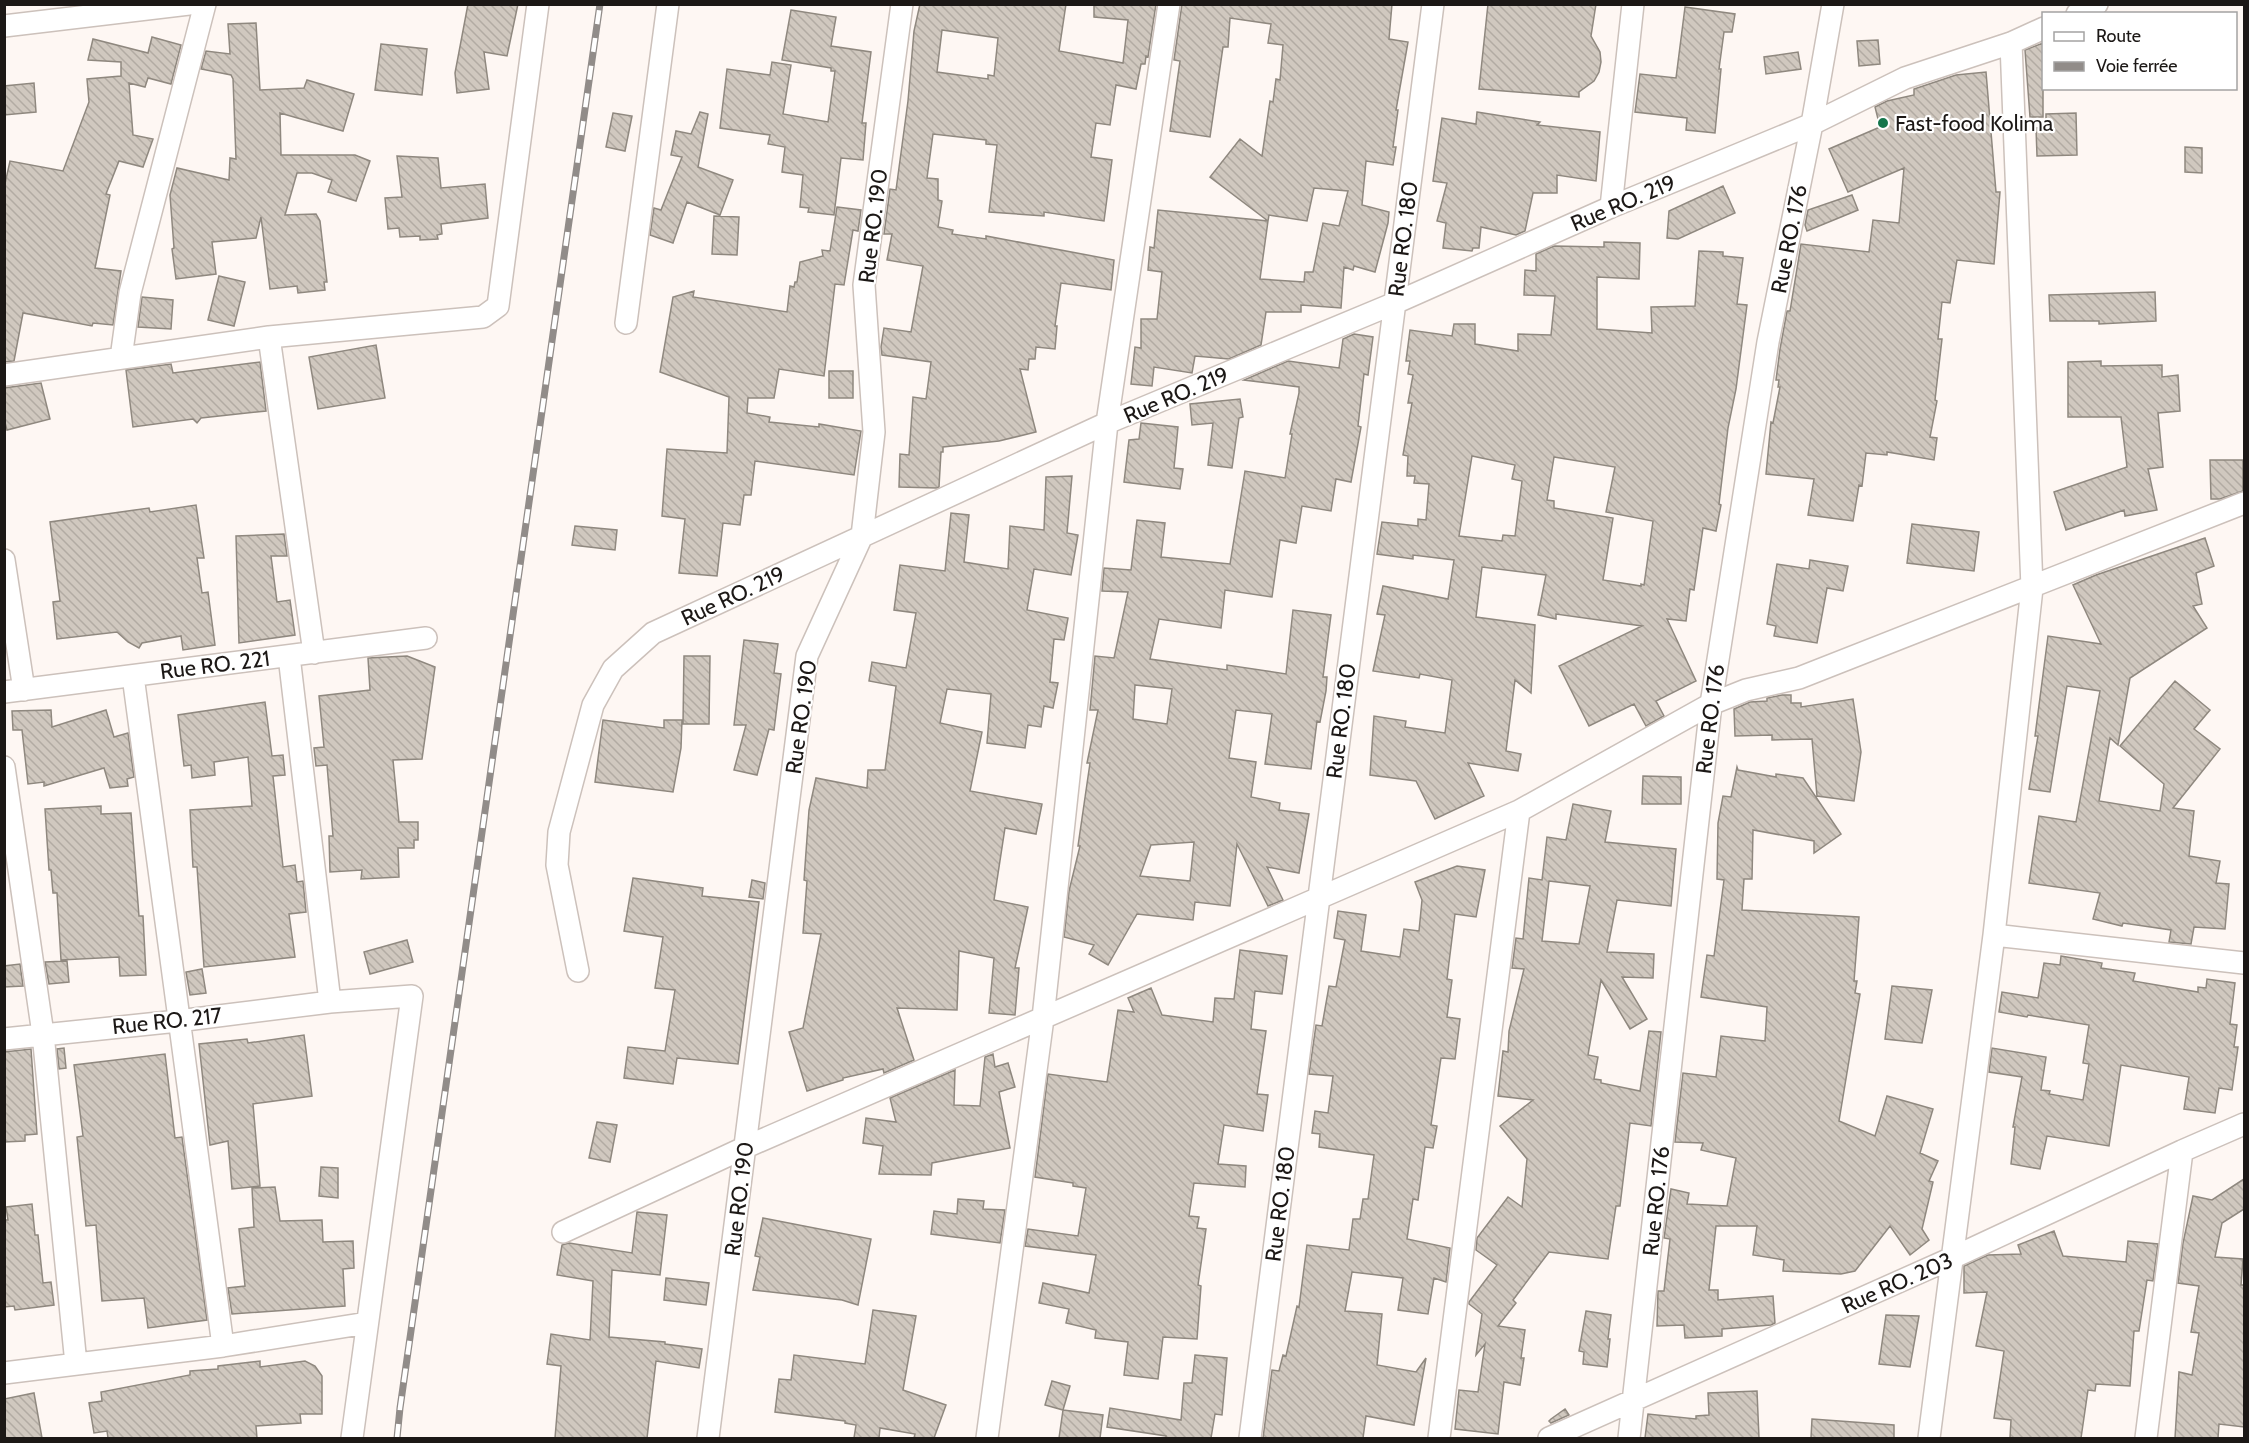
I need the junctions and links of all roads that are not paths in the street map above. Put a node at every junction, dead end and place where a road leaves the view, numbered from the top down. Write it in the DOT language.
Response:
graph roads {
  1 [pos="189,4"];
  2 [pos="205,4"];
  3 [pos="538,4"];
  4 [pos="668,4"];
  5 [pos="902,4"];
  6 [pos="1169,4"];
  7 [pos="1433,4"];
  8 [pos="1633,4"];
  9 [pos="1833,4"];
  10 [pos="2097,4"];
  11 [pos="108,9"];
  12 [pos="2081,12"];
  13 [pos="4,26"];
  14 [pos="2042,28"];
  15 [pos="2011,42"];
  16 [pos="1812,124"];
  17 [pos="1611,207"];
  18 [pos="1395,303"];
  19 [pos="626,323"];
  20 [pos="269,337"];
  21 [pos="121,358"];
  22 [pos="4,375"];
  23 [pos="1107,423"];
  24 [pos="2244,503"];
  25 [pos="862,536"];
  26 [pos="4,560"];
  27 [pos="2032,588"];
  28 [pos="426,638"];
  29 [pos="314,652"];
  30 [pos="289,656"];
  31 [pos="133,676"];
  32 [pos="14,691"];
  33 [pos="1711,704"];
  34 [pos="4,767"];
  35 [pos="1519,811"];
  36 [pos="1319,898"];
  37 [pos="1994,935"];
  38 [pos="2244,963"];
  39 [pos="578,971"];
  40 [pos="330,1002"];
  41 [pos="1043,1018"];
  42 [pos="178,1021"];
  43 [pos="43,1034"];
  44 [pos="4,1039"];
  45 [pos="2244,1124"];
  46 [pos="746,1147"];
  47 [pos="2182,1151"];
  48 [pos="563,1232"];
  49 [pos="1952,1258"];
  50 [pos="367,1323"];
  51 [pos="223,1346"];
  52 [pos="75,1365"];
  53 [pos="4,1373"];
  54 [pos="1635,1400"];
  55 [pos="352,1438"];
  56 [pos="708,1438"];
  57 [pos="987,1438"];
  58 [pos="1250,1438"];
  59 [pos="1439,1438"];
  60 [pos="1549,1438"];
  61 [pos="1629,1438"];
  62 [pos="1929,1438"];
  63 [pos="2146,1438"];
  1 -- 11 [label="street"];
  2 -- 21 [label="street"];
  3 -- 20 [label="street"];
  4 -- 19 [label="street"];
  5 -- 25 [label="street, Rue RO. 190"];
  6 -- 23 [label="street"];
  7 -- 18 [label="street, Rue RO. 180"];
  8 -- 17 [label="street"];
  9 -- 16 [label="street, Rue RO. 176"];
  10 -- 12 [label="street"];
  11 -- 13 [label="street"];
  14 -- 15 [label="street, Rue RO. 219"];
  15 -- 16 [label="street, Rue RO. 219"];
  15 -- 27 [label="street"];
  16 -- 17 [label="street, Rue RO. 219"];
  16 -- 33 [label="street, Rue RO. 176"];
  17 -- 18 [label="street, Rue RO. 219"];
  18 -- 23 [label="street, Rue RO. 219"];
  18 -- 36 [label="street, Rue RO. 180"];
  20 -- 21 [label="street"];
  20 -- 29 [label="street"];
  21 -- 22 [label="street"];
  23 -- 25 [label="street, Rue RO. 219"];
  23 -- 41 [label="street"];
  24 -- 27 [label="street"];
  25 -- 39 [label="street, Rue RO. 219"];
  25 -- 46 [label="street, Rue RO. 190"];
  26 -- 32 [label="street"];
  27 -- 33 [label="street"];
  27 -- 37 [label="street"];
  28 -- 29 [label="street, Rue RO. 221"];
  29 -- 30 [label="street, Rue RO. 221"];
  30 -- 31 [label="street, Rue RO. 221"];
  30 -- 40 [label="street"];
  31 -- 32 [label="street, Rue RO. 221"];
  31 -- 42 [label="street"];
  33 -- 35 [label="street"];
  33 -- 54 [label="street, Rue RO. 176"];
  34 -- 43 [label="street"];
  35 -- 36 [label="street"];
  35 -- 59 [label="street"];
  36 -- 41 [label="street"];
  36 -- 58 [label="street, Rue RO. 180"];
  37 -- 38 [label="street"];
  37 -- 49 [label="street"];
  40 -- 42 [label="street, Rue RO. 217"];
  40 -- 50 [label="street, Rue RO. 217"];
  41 -- 46 [label="street"];
  41 -- 57 [label="street"];
  42 -- 43 [label="street, Rue RO. 217"];
  42 -- 51 [label="street"];
  43 -- 44 [label="street, Rue RO. 217"];
  43 -- 52 [label="street"];
  45 -- 47 [label="street, Rue RO. 203"];
  46 -- 48 [label="street"];
  46 -- 56 [label="street, Rue RO. 190"];
  47 -- 49 [label="street, Rue RO. 203"];
  47 -- 63 [label="street"];
  49 -- 54 [label="street, Rue RO. 203"];
  49 -- 62 [label="street"];
  50 -- 51 [label="street"];
  50 -- 55 [label="street"];
  51 -- 52 [label="street"];
  52 -- 53 [label="street"];
  54 -- 60 [label="street, Rue RO. 203"];
  54 -- 61 [label="street, Rue RO. 176"];
}
